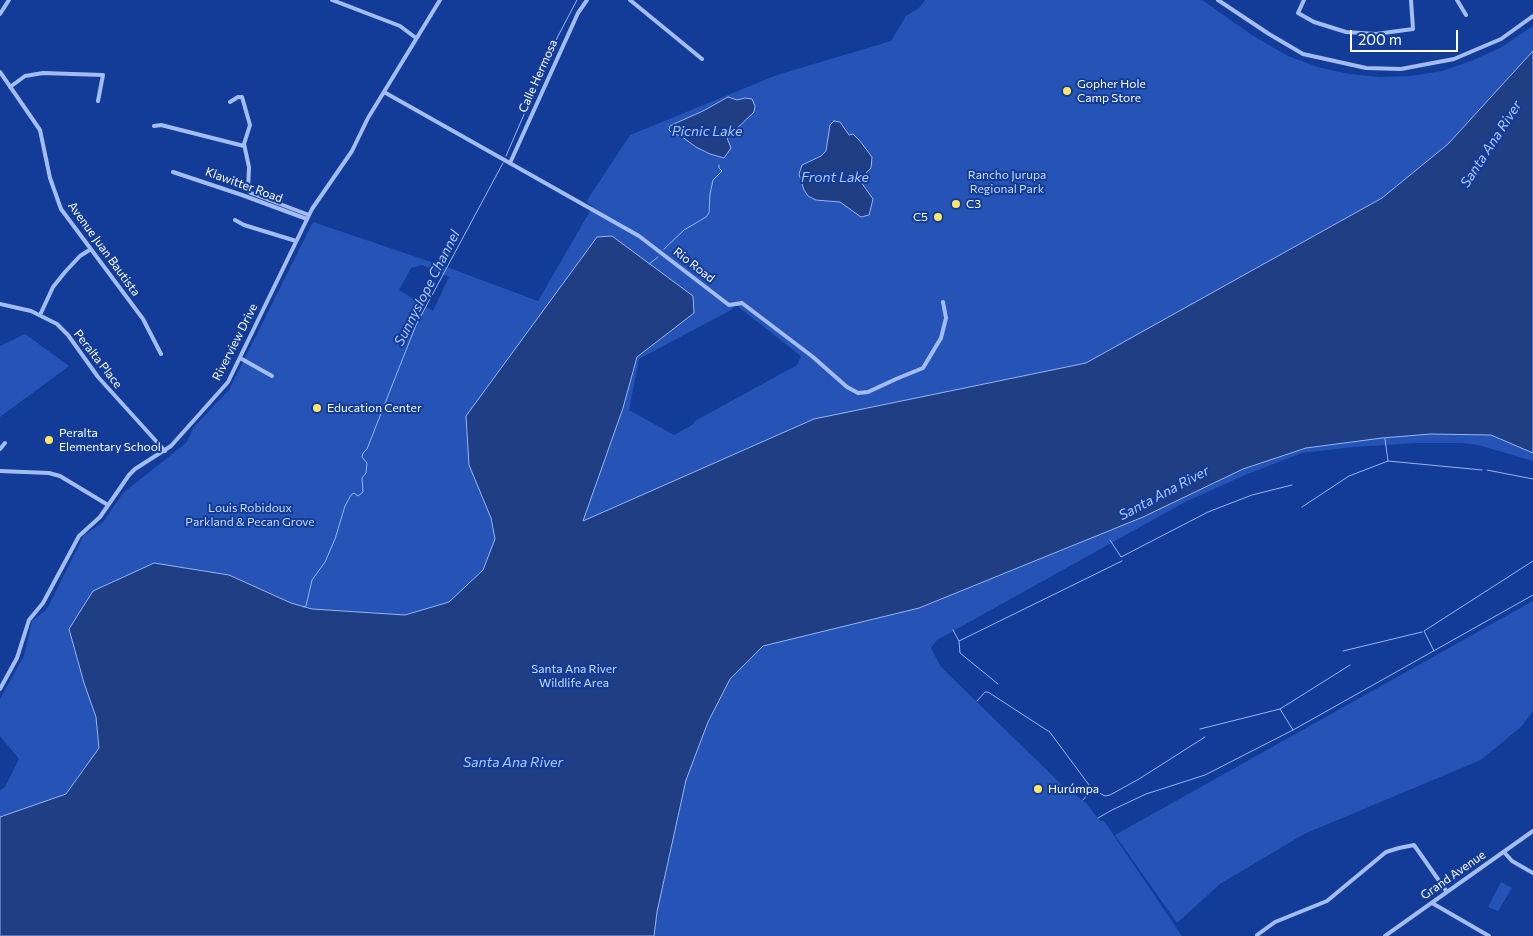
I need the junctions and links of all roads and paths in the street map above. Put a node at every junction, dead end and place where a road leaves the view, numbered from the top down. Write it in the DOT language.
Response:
graph roads {
  1 [pos="9,0"];
  2 [pos="332,0"];
  3 [pos="440,0"];
  4 [pos="587,0"];
  5 [pos="630,0"];
  6 [pos="1218,0"];
  7 [pos="1304,0"];
  8 [pos="1411,0"];
  9 [pos="1457,0"];
  10 [pos="0,14"];
  11 [pos="1466,15"];
  12 [pos="1533,16"];
  13 [pos="416,38"];
  14 [pos="702,59"];
  15 [pos="0,72"];
  16 [pos="10,86"];
  17 [pos="384,92"];
  18 [pos="98,101"];
  19 [pos="230,102"];
  20 [pos="154,126"];
  21 [pos="244,146"];
  22 [pos="508,162"];
  23 [pos="173,172"];
  24 [pos="250,192"];
  25 [pos="248,197"];
  26 [pos="308,217"];
  27 [pos="235,220"];
  28 [pos="296,241"];
  29 [pos="91,249"];
  30 [pos="943,302"];
  31 [pos="0,304"];
  32 [pos="40,315"];
  33 [pos="161,354"];
  34 [pos="240,358"];
  35 [pos="272,376"];
  36 [pos="5,443"];
  37 [pos="0,449"];
  38 [pos="165,451"];
  39 [pos="0,471"];
  40 [pos="108,505"];
  41 [pos="0,689"];
  42 [pos="1533,831"];
  43 [pos="1504,852"];
  44 [pos="1533,873"];
  45 [pos="1447,892"];
  46 [pos="1432,903"];
  47 [pos="1257,935"];
  48 [pos="1385,936"];
  49 [pos="1489,936"];
  1 -- 10 [label="street"];
  2 -- 13 [label="street"];
  3 -- 13 [label="street, Riverview Drive"];
  4 -- 22 [label="street, Calle Hermosa"];
  5 -- 14 [label="street"];
  6 -- 12 [label="street"];
  7 -- 8 [label="street"];
  9 -- 11 [label="street"];
  13 -- 17 [label="street, Riverview Drive"];
  15 -- 16 [label="street, Avenue Juan Bautista"];
  16 -- 18 [label="street"];
  16 -- 29 [label="street, Avenue Juan Bautista"];
  17 -- 22 [label="street, Rio Road"];
  17 -- 26 [label="street, Riverview Drive"];
  19 -- 21 [label="street"];
  20 -- 21 [label="street"];
  21 -- 24 [label="street"];
  22 -- 30 [label="street, Rio Road"];
  23 -- 25 [label="street, Klawitter Road"];
  24 -- 25 [label="street"];
  24 -- 26 [label="street"];
  25 -- 26 [label="street, Klawitter Road"];
  26 -- 28 [label="street, Riverview Drive"];
  27 -- 28 [label="street"];
  28 -- 34 [label="street, Riverview Drive"];
  29 -- 32 [label="street"];
  29 -- 33 [label="street, Avenue Juan Bautista"];
  31 -- 32 [label="street, Peralta Place"];
  32 -- 38 [label="street, Peralta Place"];
  34 -- 35 [label="street"];
  34 -- 38 [label="street, Riverview Drive"];
  36 -- 37 [label="street"];
  38 -- 40 [label="street, Riverview Drive"];
  39 -- 40 [label="street"];
  40 -- 41 [label="street, Riverview Drive"];
  42 -- 43 [label="street, Grand Avenue"];
  43 -- 44 [label="street"];
  43 -- 45 [label="street, Grand Avenue"];
  45 -- 46 [label="street, Grand Avenue"];
  45 -- 47 [label="street"];
  46 -- 48 [label="street, Grand Avenue"];
  46 -- 49 [label="street"];
}
